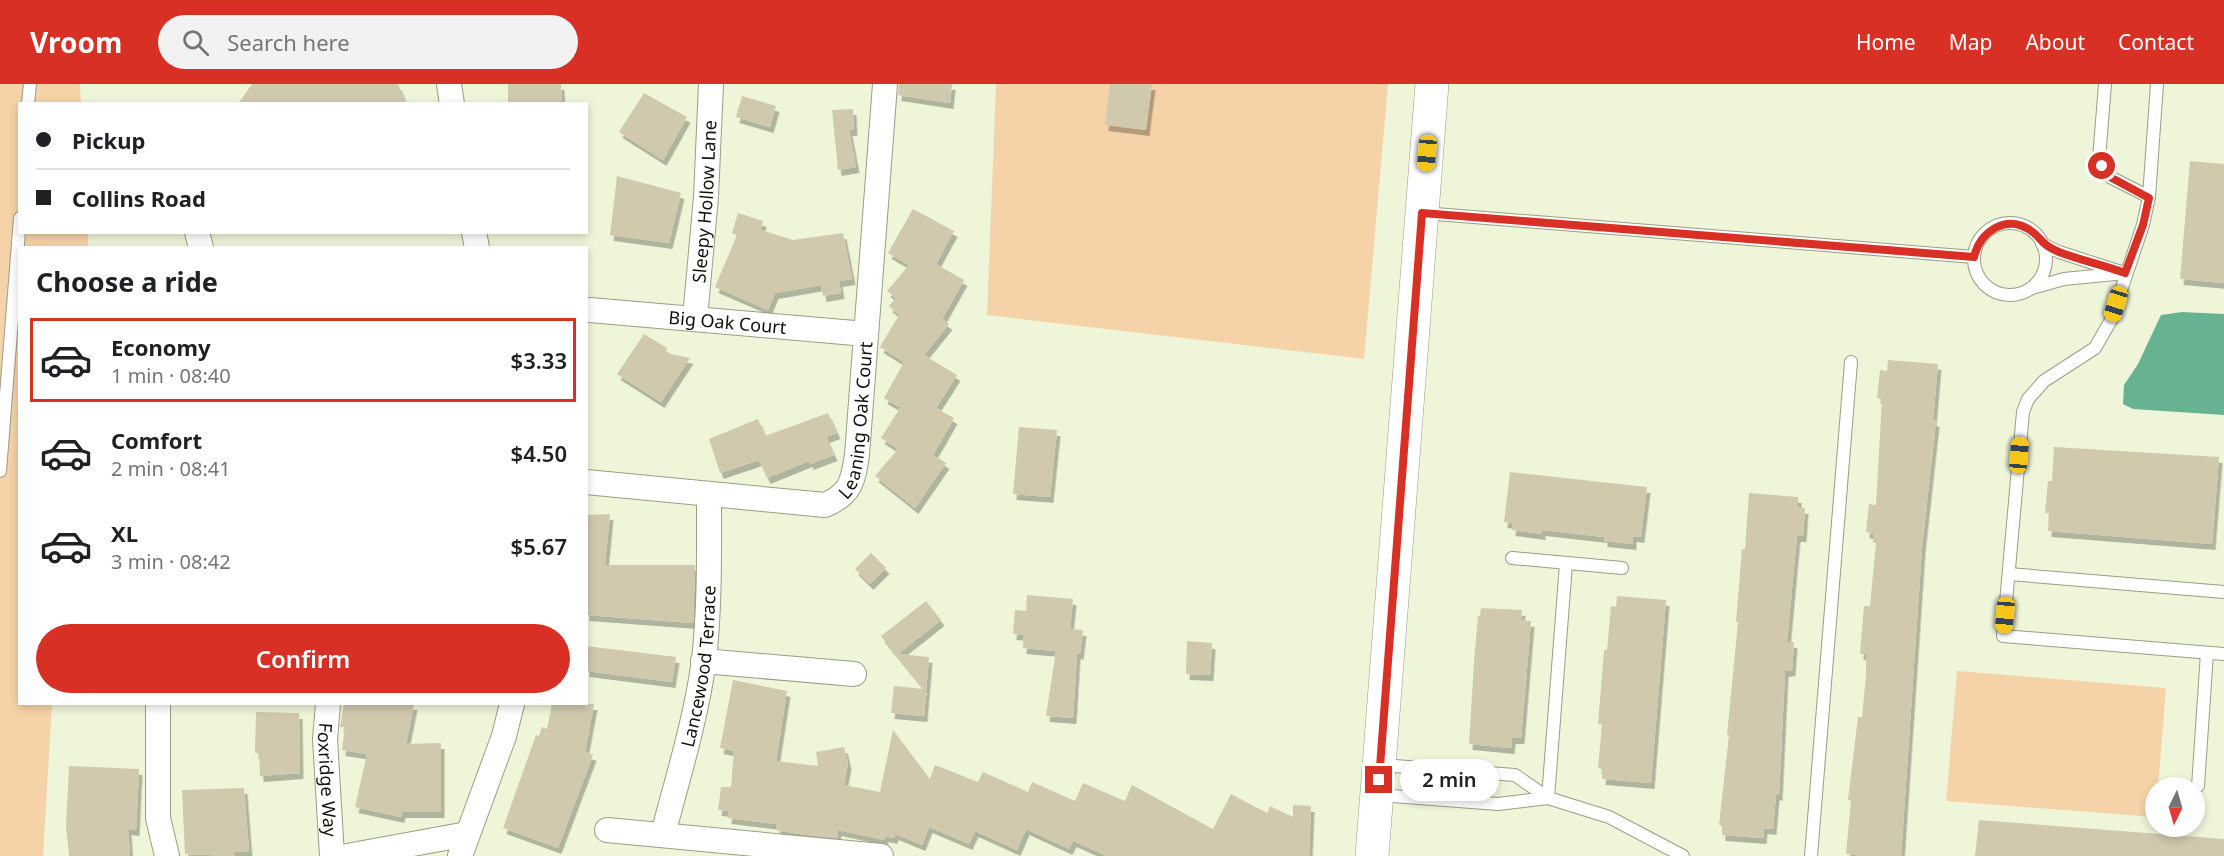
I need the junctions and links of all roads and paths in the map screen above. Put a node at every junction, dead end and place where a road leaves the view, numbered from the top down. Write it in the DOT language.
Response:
graph roads {
  1 [pos="30,84"];
  2 [pos="449,84"];
  3 [pos="711,84"];
  4 [pos="885,84"];
  5 [pos="1432,84"];
  6 [pos="2105,84"];
  7 [pos="2157,84"];
  8 [pos="28,102"];
  9 [pos="452,102"];
  10 [pos="2149,198"];
  11 [pos="1422,213"];
  12 [pos="19,234"];
  13 [pos="2042,244"];
  14 [pos="1974,257"];
  15 [pos="2125,273"];
  16 [pos="2031,288"];
  17 [pos="590,310"];
  18 [pos="695,318"];
  19 [pos="866,334"];
  20 [pos="1851,362"];
  21 [pos="0,471"];
  22 [pos="588,482"];
  23 [pos="710,495"];
  24 [pos="1512,558"];
  25 [pos="1566,564"];
  26 [pos="1622,568"];
  27 [pos="2008,574"];
  28 [pos="2224,592"];
  29 [pos="2207,653"];
  30 [pos="2224,654"];
  31 [pos="703,662"];
  32 [pos="854,674"];
  33 [pos="158,705"];
  34 [pos="328,705"];
  35 [pos="512,705"];
  36 [pos="2199,777"];
  37 [pos="1379,780"];
  38 [pos="1548,798"];
  39 [pos="607,830"];
  40 [pos="663,834"];
  41 [pos="464,845"];
  42 [pos="167,856"];
  43 [pos="332,856"];
  44 [pos="348,856"];
  45 [pos="881,856"];
  46 [pos="1372,856"];
  47 [pos="1683,856"];
  48 [pos="1811,856"];
  1 -- 8 [label="lane"];
  2 -- 9 [label="street"];
  3 -- 18 [label="street, Sleepy Hollow Lane"];
  4 -- 19 [label="street, Leaning Oak Court"];
  5 -- 11 [label="street"];
  6 -- 10 [label="lane"];
  7 -- 10 [label="lane"];
  10 -- 15 [label="lane"];
  11 -- 14 [label="lane"];
  11 -- 37 [label="street"];
  12 -- 21 [label="lane"];
  13 -- 14 [label="lane"];
  13 -- 15 [label="lane"];
  13 -- 16 [label="lane"];
  14 -- 16 [label="lane"];
  15 -- 16 [label="lane"];
  15 -- 27 [label="lane"];
  17 -- 18 [label="street, Big Oak Court"];
  18 -- 19 [label="street, Big Oak Court"];
  19 -- 23 [label="street, Leaning Oak Court"];
  20 -- 48 [label="lane"];
  22 -- 23 [label="street, Leaning Oak Court"];
  23 -- 31 [label="street, Lancewood Terrace"];
  24 -- 25 [label="lane"];
  25 -- 26 [label="lane"];
  25 -- 38 [label="lane"];
  27 -- 28 [label="lane"];
  27 -- 29 [label="lane"];
  29 -- 30 [label="lane"];
  29 -- 36 [label="lane"];
  31 -- 32 [label="street"];
  31 -- 40 [label="street, Lancewood Terrace"];
  33 -- 42 [label="street"];
  34 -- 43 [label="street, Foxridge Way"];
  35 -- 41 [label="street"];
  37 -- 38 [label="lane"];
  37 -- 38 [label="lane"];
  37 -- 46 [label="street"];
  38 -- 47 [label="lane"];
  39 -- 40 [label="street"];
  40 -- 45 [label="street"];
  41 -- 44 [label="street"];
}
